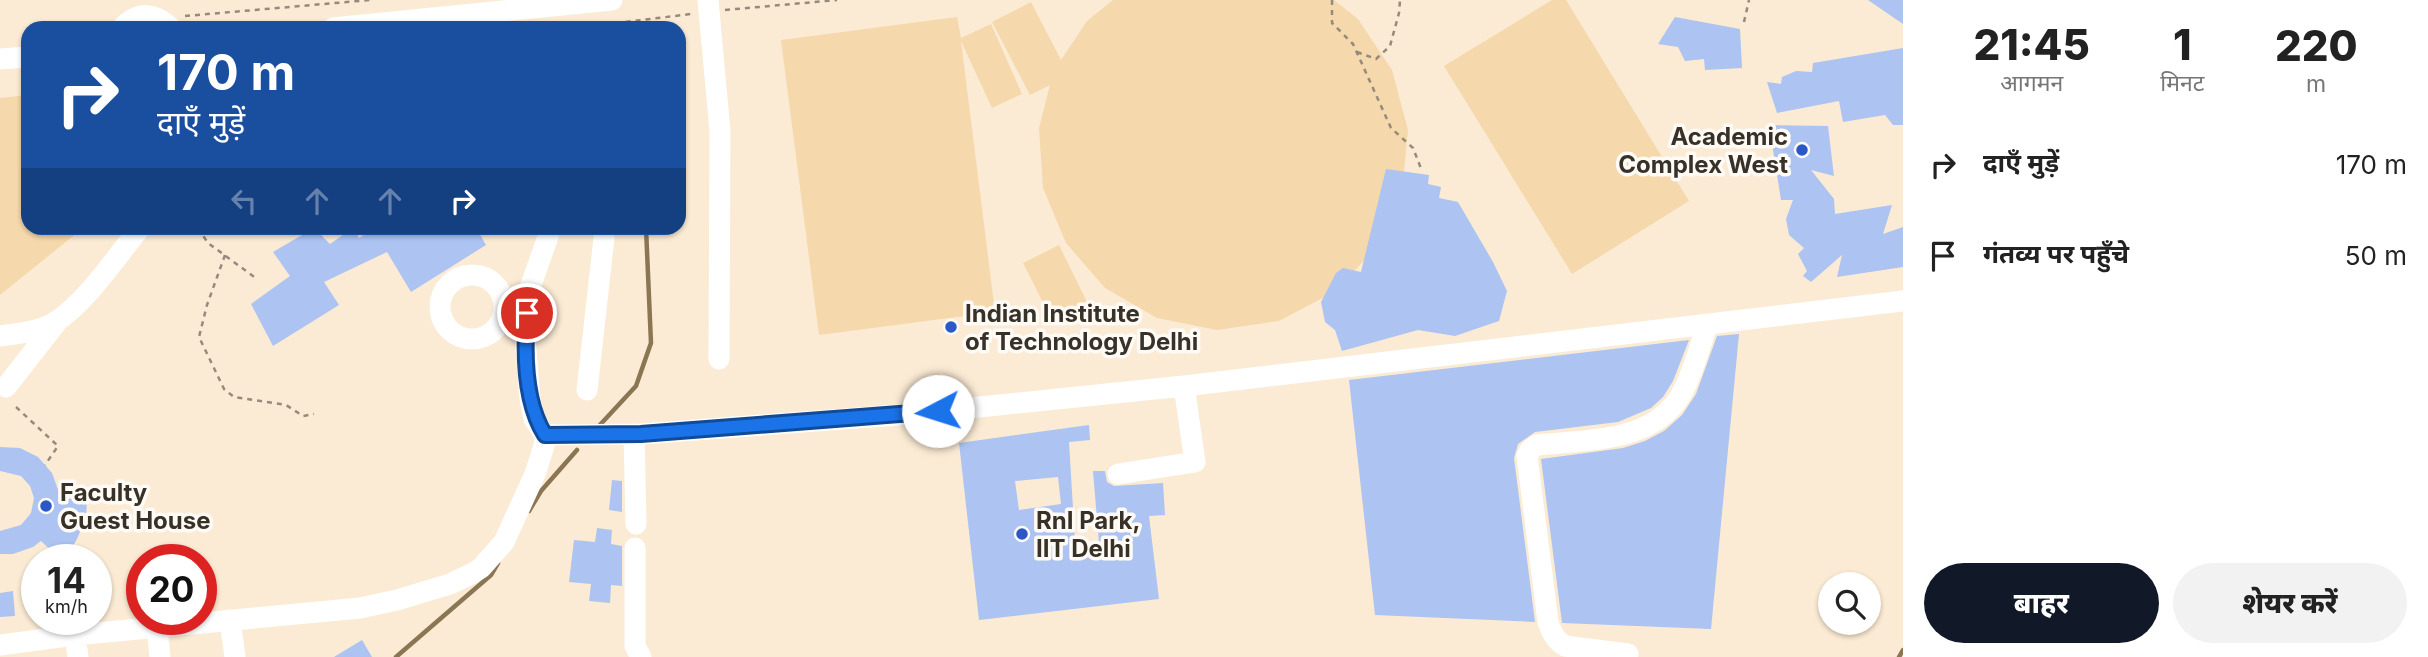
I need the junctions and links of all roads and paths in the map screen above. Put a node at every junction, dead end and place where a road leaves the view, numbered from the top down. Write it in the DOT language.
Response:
graph roads {
  1 [pos="370,0"];
  2 [pos="612,0"];
  3 [pos="708,0"];
  4 [pos="1332,0"];
  5 [pos="1400,0"];
  6 [pos="1749,0"];
  7 [pos="543,12"];
  8 [pos="131,15"];
  9 [pos="168,21"];
  10 [pos="190,21"];
  11 [pos="425,21"];
  12 [pos="1744,22"];
  13 [pos="1357,52"];
  14 [pos="21,58"];
  15 [pos="0,59"];
  16 [pos="1422,171"];
  17 [pos="134,235"];
  18 [pos="203,235"];
  19 [pos="549,235"];
  20 [pos="604,235"];
  21 [pos="225,255"];
  22 [pos="257,279"];
  23 [pos="1903,301"];
  24 [pos="57,321"];
  25 [pos="526,325"];
  26 [pos="498,326"];
  27 [pos="1707,326"];
  28 [pos="0,336"];
  29 [pos="719,359"];
  30 [pos="1184,386"];
  31 [pos="6,387"];
  32 [pos="587,390"];
  33 [pos="16,407"];
  34 [pos="314,414"];
  35 [pos="634,434"];
  36 [pos="545,435"];
  37 [pos="45,465"];
  38 [pos="1118,474"];
  39 [pos="636,524"];
  40 [pos="635,548"];
  41 [pos="230,620"];
  42 [pos="217,621"];
  43 [pos="75,635"];
  44 [pos="158,635"];
  45 [pos="0,645"];
  46 [pos="1628,654"];
  47 [pos="78,657"];
  48 [pos="160,657"];
  49 [pos="235,657"];
  50 [pos="641,657"];
  1 -- 10 [label="path"];
  2 -- 7 [label="street"];
  3 -- 29 [label="street"];
  4 -- 13 [label="path"];
  5 -- 13 [label="path"];
  6 -- 12 [label="path"];
  7 -- 11 [label="street"];
  8 -- 9 [label="street"];
  13 -- 16 [label="path"];
  14 -- 15 [label="street"];
  17 -- 24 [label="street"];
  18 -- 21 [label="path"];
  19 -- 25 [label="street"];
  20 -- 32 [label="street"];
  21 -- 22 [label="path"];
  21 -- 34 [label="path"];
  23 -- 27 [label="street"];
  24 -- 28 [label="street"];
  24 -- 31 [label="street"];
  25 -- 26 [label="street"];
  25 -- 36 [label="street"];
  27 -- 30 [label="street"];
  27 -- 46 [label="street"];
  30 -- 35 [label="street"];
  30 -- 38 [label="street"];
  33 -- 37 [label="path"];
  35 -- 36 [label="street"];
  35 -- 39 [label="street"];
  36 -- 41 [label="street"];
  40 -- 50 [label="street"];
  41 -- 42 [label="street"];
  41 -- 49 [label="street"];
  43 -- 45 [label="street"];
  43 -- 47 [label="street"];
  44 -- 48 [label="street"];
}
